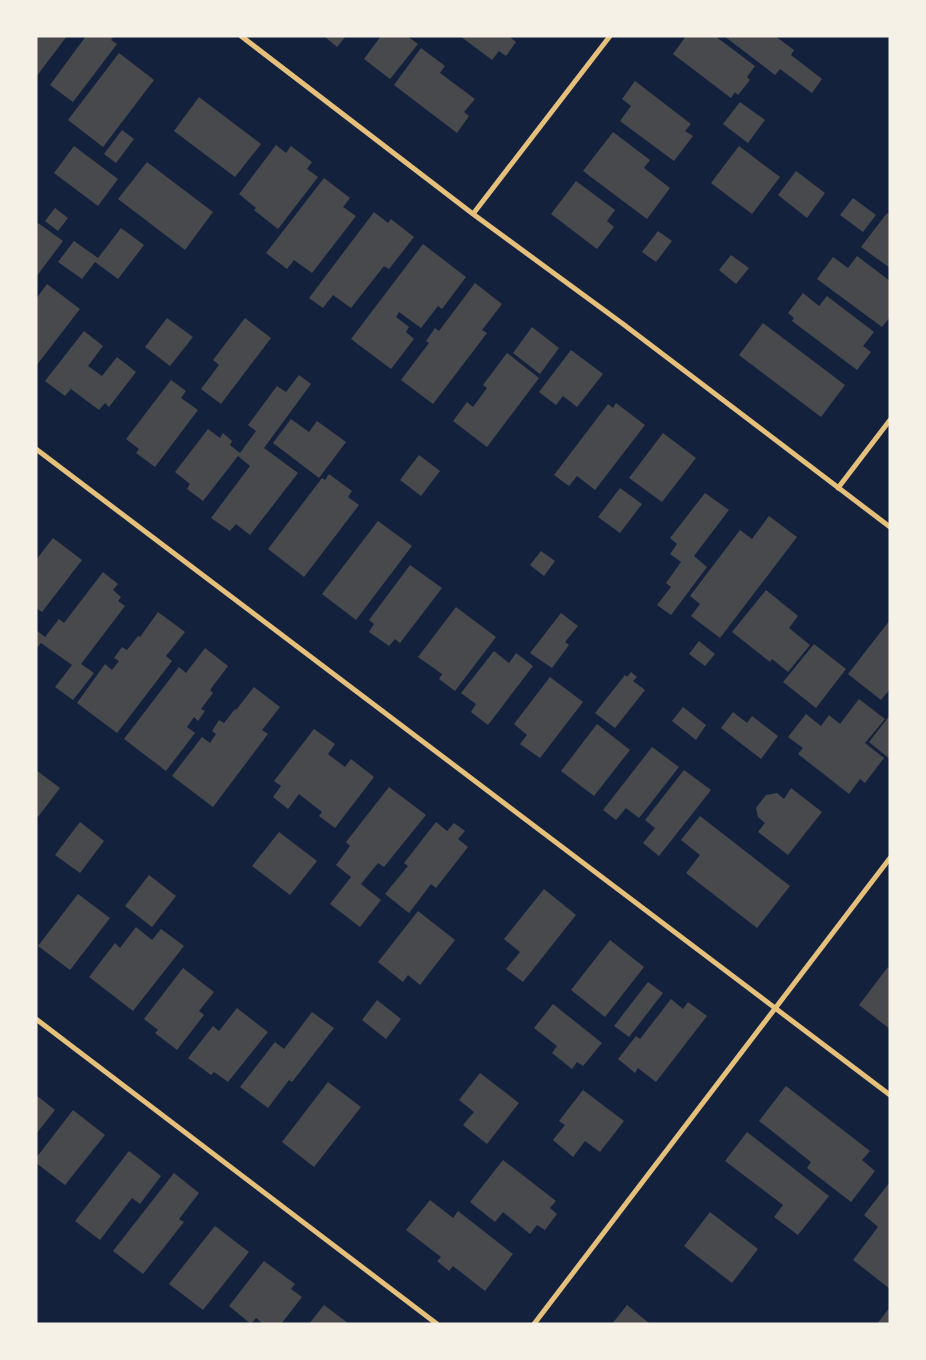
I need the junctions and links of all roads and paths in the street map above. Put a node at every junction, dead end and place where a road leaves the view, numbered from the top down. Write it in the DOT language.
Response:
graph roads {
  1 [pos="241,36"];
  2 [pos="610,36"];
  3 [pos="473,214"];
  4 [pos="890,420"];
  5 [pos="36,449"];
  6 [pos="838,488"];
  7 [pos="890,527"];
  8 [pos="890,858"];
  9 [pos="775,1008"];
  10 [pos="36,1019"];
  11 [pos="890,1096"];
  12 [pos="437,1324"];
  13 [pos="534,1324"];
  1 -- 3 [label="street"];
  2 -- 3 [label="street"];
  3 -- 6 [label="street"];
  4 -- 6 [label="street"];
  5 -- 9 [label="street"];
  6 -- 7 [label="street"];
  8 -- 9 [label="street"];
  9 -- 11 [label="street"];
  9 -- 13 [label="street"];
  10 -- 12 [label="street"];
}
